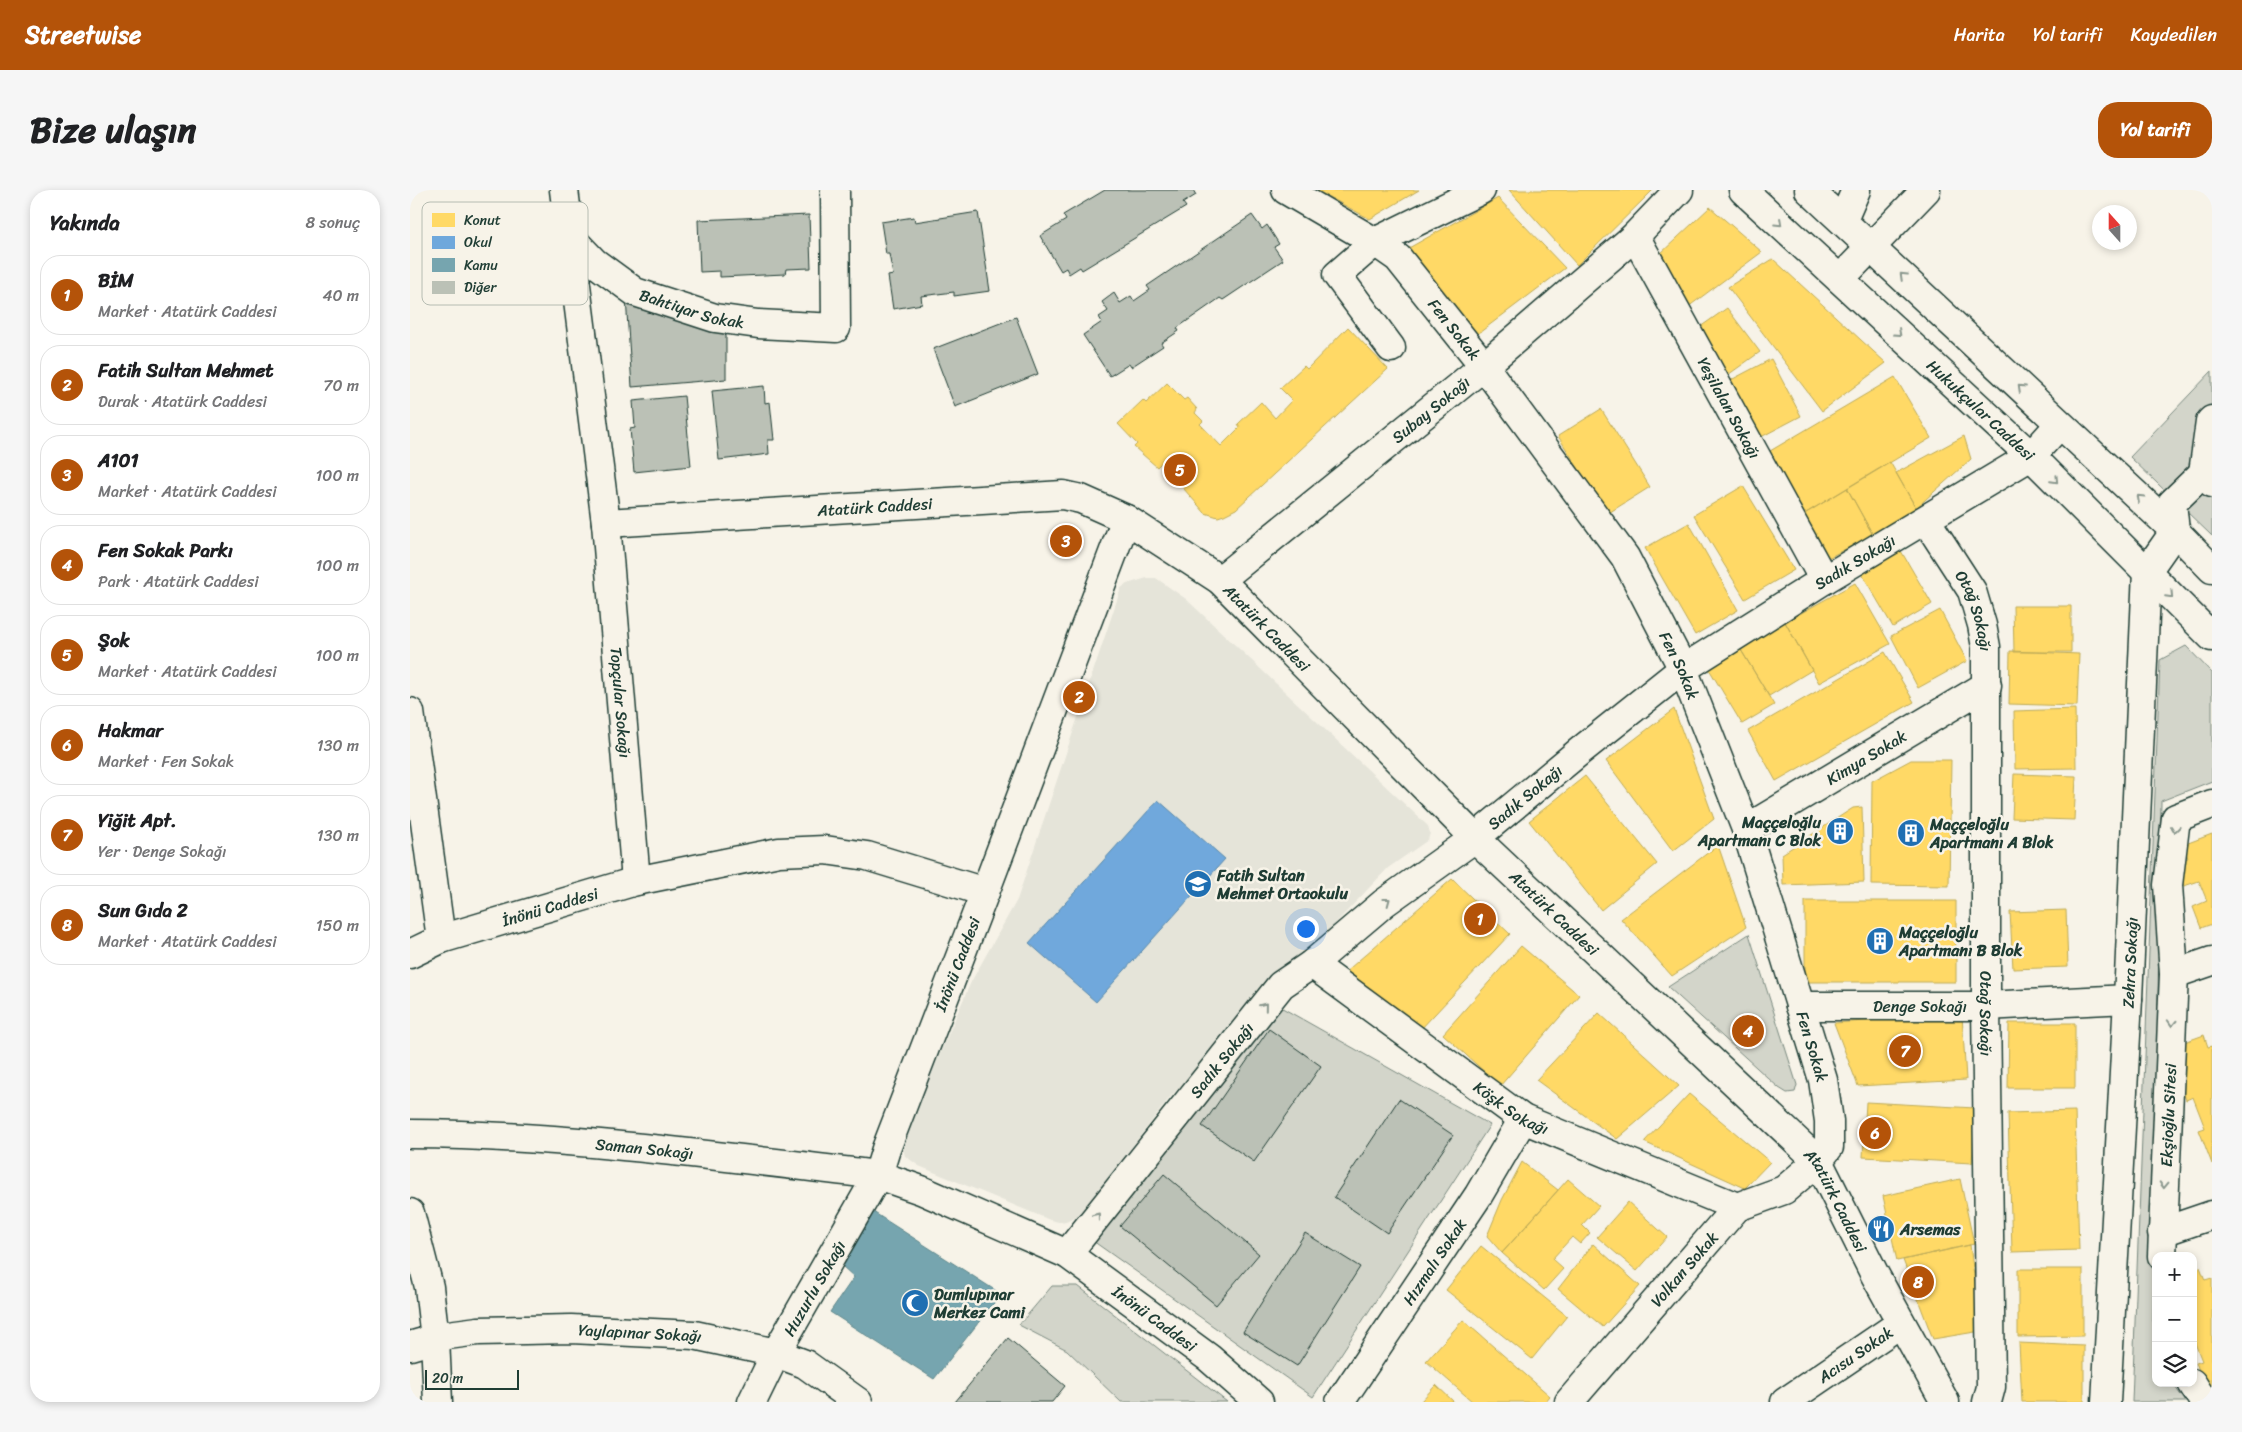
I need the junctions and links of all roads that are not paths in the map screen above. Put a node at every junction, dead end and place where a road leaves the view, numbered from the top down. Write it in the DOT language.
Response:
graph roads {
  1 [pos="835,190"];
  2 [pos="1286,190"];
  3 [pos="1481,190"];
  4 [pos="1679,190"];
  5 [pos="1743,190"];
  6 [pos="1809,190"];
  7 [pos="1856,190"];
  8 [pos="1926,190"];
  9 [pos="1843,220"];
  10 [pos="1635,236"];
  11 [pos="1375,242"];
  12 [pos="1871,245"];
  13 [pos="588,256"];
  14 [pos="1840,279"];
  15 [pos="579,305"];
  16 [pos="1391,348"];
  17 [pos="1484,366"];
  18 [pos="2212,420"];
  19 [pos="2060,425"];
  20 [pos="2031,456"];
  21 [pos="2208,478"];
  22 [pos="1126,519"];
  23 [pos="1926,520"];
  24 [pos="606,523"];
  25 [pos="2175,531"];
  26 [pos="2212,569"];
  27 [pos="2147,571"];
  28 [pos="1220,580"];
  29 [pos="1824,580"];
  30 [pos="2212,638"];
  31 [pos="1683,670"];
  32 [pos="1987,685"];
  33 [pos="410,712"];
  34 [pos="2212,804"];
  35 [pos="1746,829"];
  36 [pos="1475,838"];
  37 [pos="636,881"];
  38 [pos="985,892"];
  39 [pos="441,939"];
  40 [pos="410,954"];
  41 [pos="2212,961"];
  42 [pos="1312,964"];
  43 [pos="2174,974"];
  44 [pos="2128,999"];
  45 [pos="1800,1006"];
  46 [pos="1986,1006"];
  47 [pos="1523,1120"];
  48 [pos="410,1134"];
  49 [pos="1818,1161"];
  50 [pos="878,1175"];
  51 [pos="1737,1207"];
  52 [pos="410,1213"];
  53 [pos="2212,1215"];
  54 [pos="2162,1244"];
  55 [pos="1067,1254"];
  56 [pos="1901,1323"];
  57 [pos="423,1342"];
  58 [pos="776,1354"];
  59 [pos="2195,1387"];
  60 [pos="438,1402"];
  61 [pos="752,1402"];
  62 [pos="858,1402"];
  63 [pos="1259,1402"];
  64 [pos="1340,1402"];
  65 [pos="1570,1402"];
  66 [pos="1784,1402"];
  67 [pos="1945,1402"];
  68 [pos="1988,1402"];
  69 [pos="2106,1402"];
  70 [pos="2204,1402"];
  1 -- 13 [label="street, Bahtiyar Sokak"];
  2 -- 11 [label="street, Fen Sokak"];
  3 -- 11 [label="street"];
  4 -- 10 [label="street, Subay Sokağı"];
  5 -- 14 [label="street, Hukukçular Caddesi, one-way"];
  6 -- 9 [label="street"];
  7 -- 9 [label="street"];
  8 -- 12 [label="street"];
  9 -- 12 [label="street"];
  10 -- 17 [label="street, Subay Sokağı"];
  10 -- 29 [label="street, Yeşilalan Sokağı"];
  11 -- 16 [label="street"];
  11 -- 17 [label="street, Fen Sokak"];
  12 -- 14 [label="street"];
  19 -- 12 [label="street, one-way"];
  14 -- 20 [label="street, Hukukçular Caddesi, one-way"];
  15 -- 24 [label="street"];
  17 -- 28 [label="street, Subay Sokağı"];
  17 -- 31 [label="street, Fen Sokak"];
  18 -- 21 [label="street"];
  19 -- 20 [label="street, Sadık Sokağı"];
  25 -- 19 [label="street, one-way"];
  20 -- 23 [label="street, Sadık Sokağı"];
  20 -- 27 [label="street, Hukukçular Caddesi, one-way"];
  21 -- 25 [label="street"];
  22 -- 24 [label="street, Atatürk Caddesi"];
  22 -- 28 [label="street, Atatürk Caddesi"];
  22 -- 38 [label="street"];
  23 -- 29 [label="street, Sadık Sokağı"];
  23 -- 32 [label="street, Otağ Sokağı"];
  24 -- 37 [label="street, Topçular Sokağı"];
  25 -- 26 [label="street"];
  25 -- 27 [label="street"];
  27 -- 30 [label="street, Hukukçular Caddesi, one-way"];
  27 -- 44 [label="street, Zehra Sokağı"];
  28 -- 36 [label="street, Atatürk Caddesi"];
  29 -- 31 [label="street, Sadık Sokağı"];
  31 -- 35 [label="street, Fen Sokak"];
  31 -- 36 [label="street, Sadık Sokağı"];
  32 -- 35 [label="street, Kimya Sokak"];
  32 -- 46 [label="street, Otağ Sokağı"];
  33 -- 39 [label="street"];
  34 -- 43 [label="street, Ekşioğlu Sitesi, one-way"];
  35 -- 45 [label="street, Fen Sokak"];
  42 -- 36 [label="street, Sadık Sokağı, one-way"];
  36 -- 49 [label="street, Atatürk Caddesi"];
  37 -- 38 [label="street, İnönü Caddesi"];
  37 -- 39 [label="street, İnönü Caddesi"];
  38 -- 50 [label="street, İnönü Caddesi"];
  39 -- 40 [label="street, İnönü Caddesi"];
  41 -- 43 [label="street"];
  42 -- 47 [label="street, Köşk Sokağı"];
  55 -- 42 [label="street, Sadık Sokağı, one-way"];
  43 -- 54 [label="street, Ekşioğlu Sitesi, one-way"];
  44 -- 46 [label="street, Denge Sokağı"];
  44 -- 69 [label="street, Zehra Sokağı"];
  45 -- 46 [label="street, Denge Sokağı"];
  45 -- 49 [label="street, Fen Sokak"];
  46 -- 68 [label="street, Otağ Sokağı"];
  47 -- 51 [label="street, Köşk Sokağı"];
  47 -- 64 [label="street, Hızmalı Sokak"];
  48 -- 50 [label="street, Saman Sokağı"];
  49 -- 51 [label="street, Volkan Sokak"];
  49 -- 56 [label="street, Atatürk Caddesi"];
  50 -- 55 [label="street, İnönü Caddesi"];
  50 -- 58 [label="street, Huzurlu Sokağı"];
  51 -- 65 [label="street, Volkan Sokak"];
  52 -- 57 [label="street"];
  53 -- 54 [label="street"];
  55 -- 63 [label="street, İnönü Caddesi"];
  56 -- 66 [label="street, Acısu Sokak"];
  56 -- 67 [label="street, Atatürk Caddesi"];
  57 -- 58 [label="street, Yaylapınar Sokağı"];
  57 -- 60 [label="street"];
  58 -- 61 [label="street, Huzurlu Sokağı"];
  58 -- 62 [label="street, Yaylapınar Sokağı"];
  59 -- 70 [label="street"];
}
